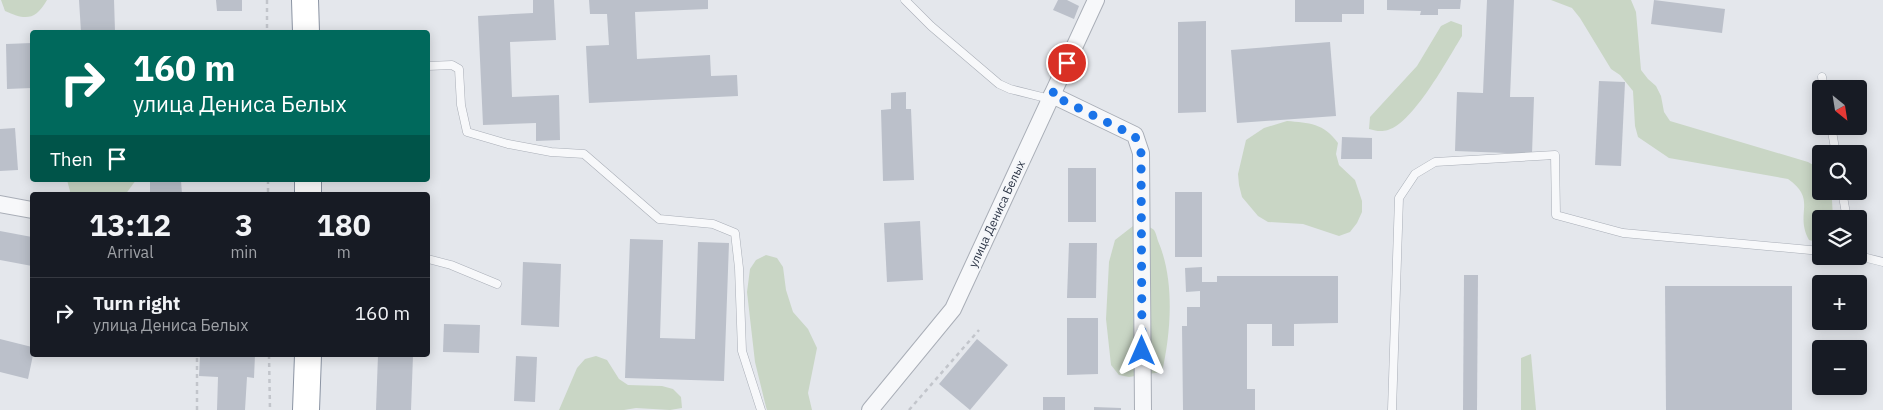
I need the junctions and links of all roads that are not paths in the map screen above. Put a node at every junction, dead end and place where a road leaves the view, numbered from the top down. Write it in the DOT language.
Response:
graph roads {
  1 [pos="306,0"];
  2 [pos="905,0"];
  3 [pos="1096,0"];
  4 [pos="306,30"];
  5 [pos="430,66"];
  6 [pos="1822,77"];
  7 [pos="1822,80"];
  8 [pos="1051,97"];
  9 [pos="0,204"];
  10 [pos="30,210"];
  11 [pos="1812,250"];
  12 [pos="1867,258"];
  13 [pos="430,260"];
  14 [pos="1883,262"];
  15 [pos="497,284"];
  16 [pos="308,357"];
  17 [pos="306,410"];
  18 [pos="761,410"];
  19 [pos="870,410"];
  20 [pos="1142,410"];
  21 [pos="1392,410"];
  1 -- 4 [label="highway"];
  2 -- 8 [label="lane"];
  3 -- 8 [label="street, улица Дениса Белых"];
  5 -- 18 [label="lane"];
  6 -- 7 [label="lane"];
  8 -- 19 [label="street, улица Дениса Белых"];
  8 -- 20 [label="street"];
  9 -- 10 [label="street"];
  11 -- 21 [label="lane"];
  12 -- 14 [label="lane"];
  13 -- 15 [label="lane"];
  16 -- 17 [label="highway"];
}
